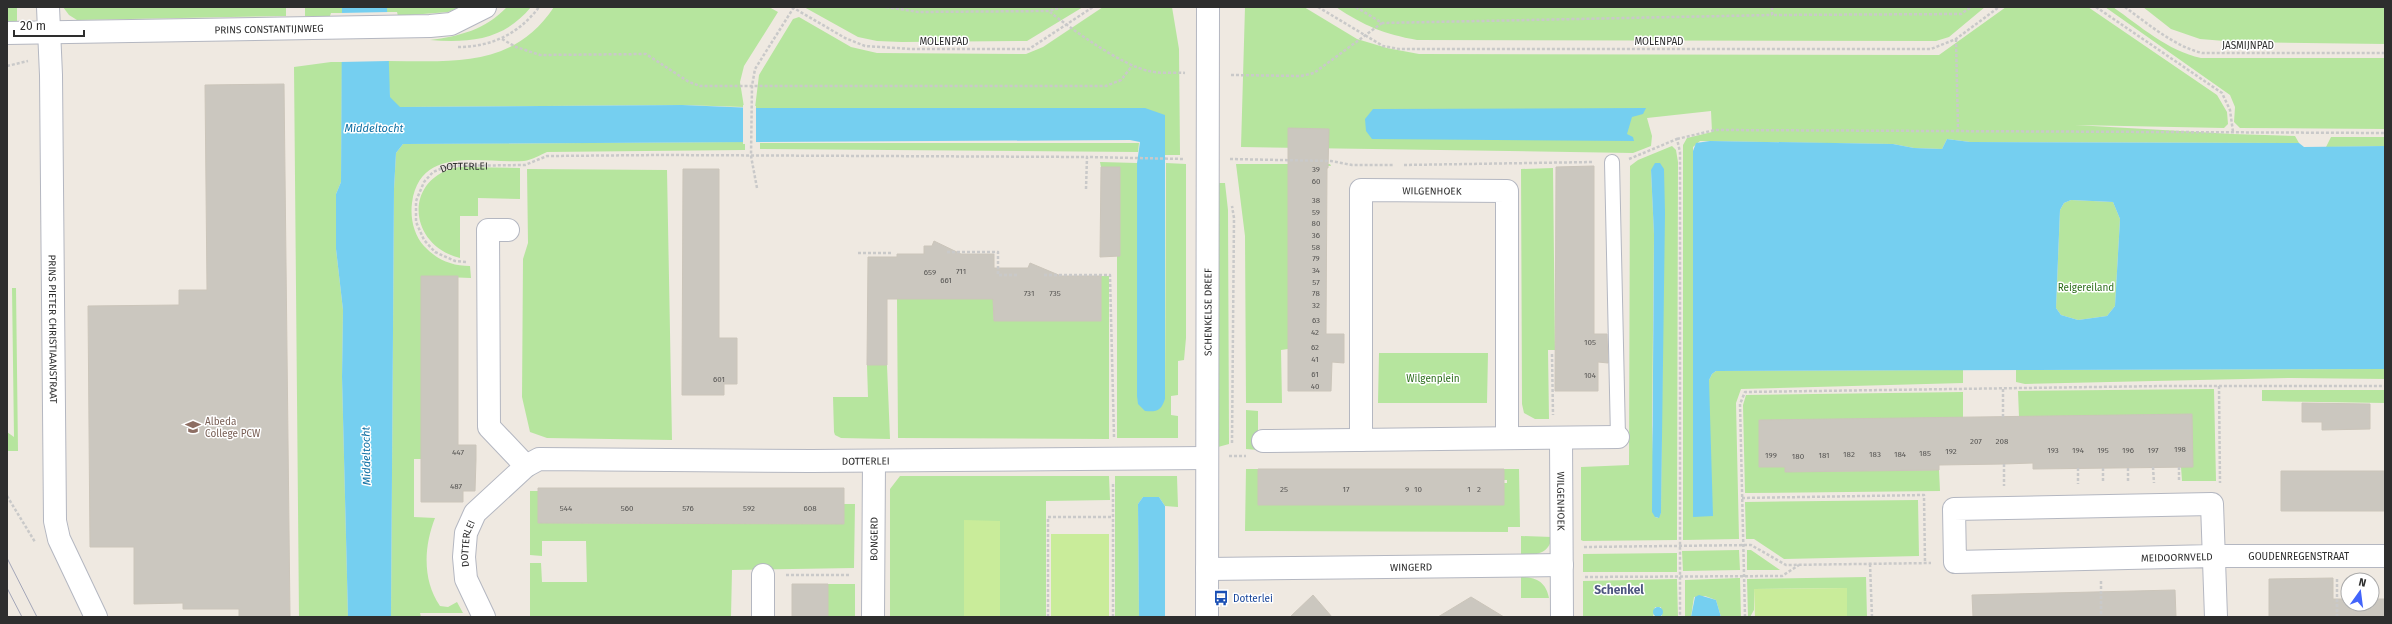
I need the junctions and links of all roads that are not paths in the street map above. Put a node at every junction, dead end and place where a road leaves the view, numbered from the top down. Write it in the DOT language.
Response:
graph roads {
  1 [pos="48,7"];
  2 [pos="485,7"];
  3 [pos="1208,7"];
  4 [pos="7,33"];
  5 [pos="48,33"];
  6 [pos="7,46"];
  7 [pos="1612,162"];
  8 [pos="508,230"];
  9 [pos="1618,437"];
  10 [pos="1507,438"];
  11 [pos="1561,438"];
  12 [pos="1361,440"];
  13 [pos="1263,441"];
  14 [pos="1207,458"];
  15 [pos="874,461"];
  16 [pos="526,466"];
  17 [pos="1562,556"];
  18 [pos="2213,556"];
  19 [pos="2385,556"];
  20 [pos="1207,569"];
  21 [pos="763,575"];
  22 [pos="96,617"];
  23 [pos="484,617"];
  24 [pos="763,617"];
  25 [pos="873,617"];
  26 [pos="1207,617"];
  27 [pos="1562,617"];
  28 [pos="2216,617"];
  1 -- 5 [label="street"];
  2 -- 5 [label="street, PRINS CONSTANTIJNWEG"];
  3 -- 14 [label="street, SCHENKELSE DREEF"];
  4 -- 5 [label="street, PRINS CONSTANTIJNWEG"];
  5 -- 6 [label="street, PRINS CONSTANTIJNWEG"];
  5 -- 22 [label="street, PRINS PIETER CHRISTIAANSTRAAT"];
  7 -- 9 [label="lane"];
  8 -- 16 [label="street"];
  9 -- 11 [label="street"];
  10 -- 11 [label="street"];
  10 -- 12 [label="street"];
  10 -- 12 [label="street, WILGENHOEK"];
  11 -- 17 [label="street, WILGENHOEK"];
  12 -- 13 [label="street"];
  14 -- 15 [label="street, DOTTERLEI"];
  14 -- 20 [label="street, SCHENKELSE DREEF"];
  15 -- 16 [label="street, DOTTERLEI"];
  15 -- 25 [label="street, BONGERD"];
  16 -- 23 [label="street, DOTTERLEI"];
  17 -- 20 [label="street, WINGERD"];
  17 -- 27 [label="street"];
  18 -- 18 [label="street, MEIDOORNVELD"];
  18 -- 19 [label="street, GOUDENREGENSTRAAT"];
  18 -- 28 [label="street"];
  20 -- 26 [label="street, SCHENKELSE DREEF"];
  21 -- 24 [label="street"];
}
